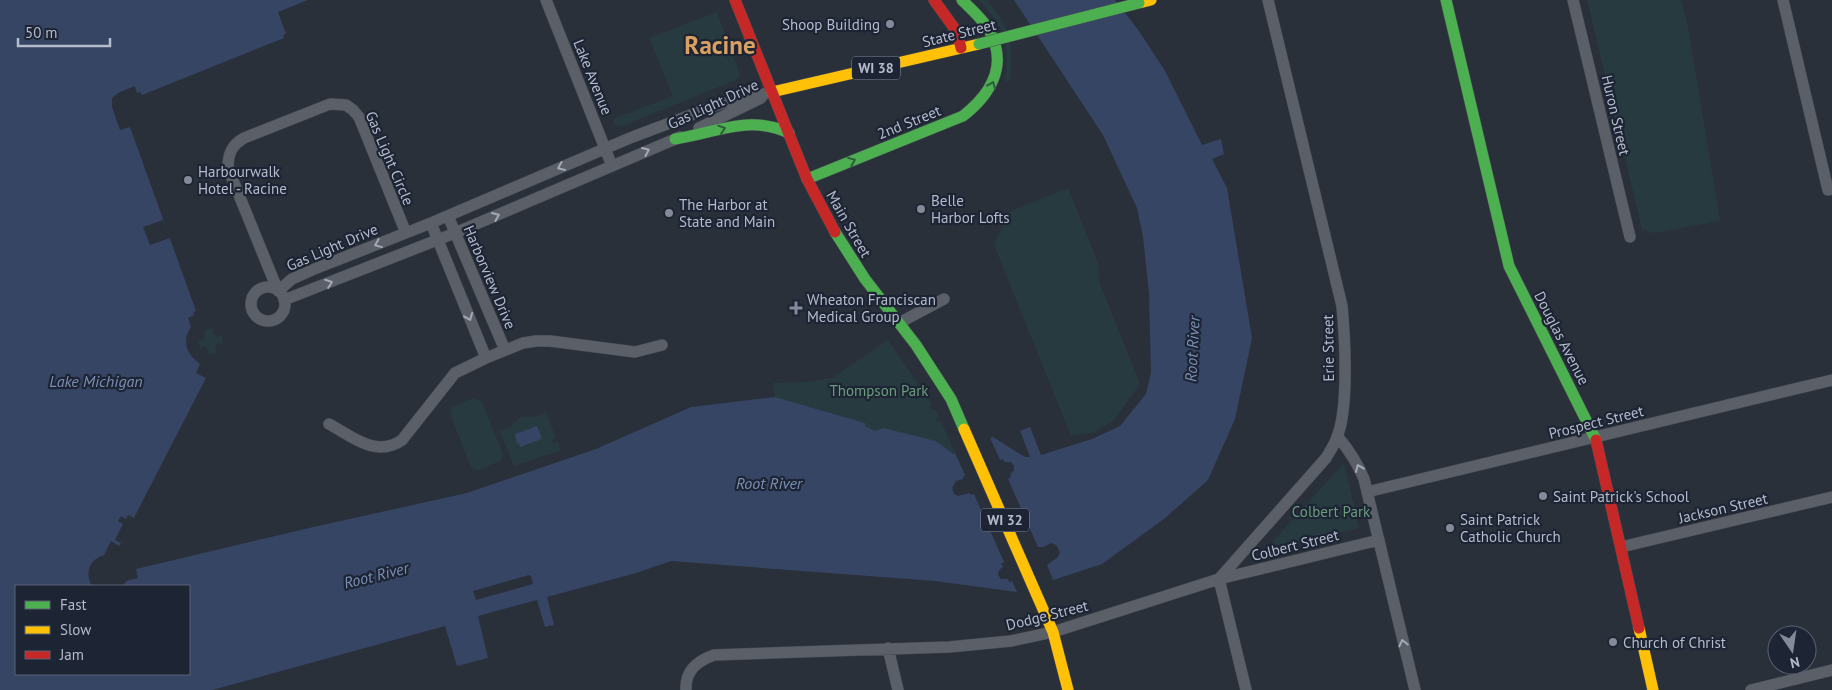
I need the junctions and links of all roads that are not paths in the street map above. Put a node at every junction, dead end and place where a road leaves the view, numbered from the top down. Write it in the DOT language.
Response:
graph roads {
  1 [pos="546,0"];
  2 [pos="735,0"];
  3 [pos="934,0"];
  4 [pos="962,0"];
  5 [pos="1151,0"];
  6 [pos="1268,0"];
  7 [pos="1446,0"];
  8 [pos="1573,0"];
  9 [pos="1783,0"];
  10 [pos="961,48"];
  11 [pos="772,92"];
  12 [pos="789,133"];
  13 [pos="675,139"];
  14 [pos="605,148"];
  15 [pos="612,166"];
  16 [pos="807,179"];
  17 [pos="1832,189"];
  18 [pos="448,216"];
  19 [pos="431,223"];
  20 [pos="406,233"];
  21 [pos="455,233"];
  22 [pos="1630,237"];
  23 [pos="438,240"];
  24 [pos="281,296"];
  25 [pos="944,299"];
  26 [pos="899,323"];
  27 [pos="662,345"];
  28 [pos="505,350"];
  29 [pos="486,358"];
  30 [pos="1832,380"];
  31 [pos="329,424"];
  32 [pos="1338,437"];
  33 [pos="1595,437"];
  34 [pos="1367,492"];
  35 [pos="1832,497"];
  36 [pos="1379,540"];
  37 [pos="1621,547"];
  38 [pos="1219,579"];
  39 [pos="1053,632"];
  40 [pos="888,648"];
  41 [pos="1832,670"];
  42 [pos="686,690"];
  43 [pos="898,690"];
  44 [pos="1068,690"];
  45 [pos="1246,690"];
  46 [pos="1415,690"];
  47 [pos="1653,690"];
  48 [pos="1752,690"];
  1 -- 14 [label="street, Lake Avenue"];
  2 -- 11 [label="main road, Main Street / WI 32"];
  3 -- 10 [label="main road"];
  16 -- 4 [label="main road, 2nd Street, one-way"];
  5 -- 10 [label="main road, State Street / WI 38, bridge"];
  6 -- 32 [label="street, Erie Street"];
  7 -- 33 [label="main road, Douglas Avenue"];
  8 -- 22 [label="street, Huron Street"];
  9 -- 17 [label="street"];
  10 -- 11 [label="main road, State Street / WI 38"];
  11 -- 12 [label="main road, Main Street / WI 32"];
  11 -- 13 [label="street, Gas Light Drive"];
  11 -- 14 [label="street, Gas Light Drive"];
  13 -- 12 [label="main road, one-way"];
  12 -- 16 [label="main road, Main Street / WI 32"];
  15 -- 13 [label="street, Gas Light Drive, one-way"];
  14 -- 15 [label="street, Lake Avenue"];
  14 -- 18 [label="street, Gas Light Drive, one-way"];
  21 -- 15 [label="street, Gas Light Drive, one-way"];
  16 -- 26 [label="main road, Main Street / WI 32"];
  18 -- 19 [label="street, Gas Light Drive"];
  18 -- 21 [label="street, Harborview Drive"];
  19 -- 20 [label="street, Gas Light Drive"];
  19 -- 23 [label="street"];
  20 -- 24 [label="street, Gas Light Drive, one-way"];
  20 -- 24 [label="street, Gas Light Circle"];
  21 -- 23 [label="street, Gas Light Drive"];
  21 -- 28 [label="street, Harborview Drive"];
  24 -- 23 [label="street, Gas Light Drive, one-way"];
  23 -- 29 [label="street, one-way"];
  25 -- 26 [label="street"];
  26 -- 39 [label="main road, Main Street / WI 32"];
  27 -- 28 [label="street, Harborview Drive"];
  28 -- 29 [label="street, Harborview Drive"];
  29 -- 31 [label="street, Harborview Drive"];
  30 -- 33 [label="street, Prospect Street"];
  34 -- 32 [label="street, one-way"];
  32 -- 38 [label="street"];
  33 -- 34 [label="street, Prospect Street"];
  33 -- 37 [label="main road, Douglas Avenue"];
  34 -- 36 [label="street"];
  35 -- 37 [label="street, Jackson Street"];
  36 -- 38 [label="street, Colbert Street"];
  46 -- 36 [label="street, one-way"];
  37 -- 47 [label="main road, Douglas Avenue"];
  38 -- 39 [label="street, Dodge Street"];
  38 -- 45 [label="street"];
  39 -- 40 [label="street, Dodge Street"];
  39 -- 44 [label="main road, WI 32"];
  40 -- 42 [label="street, Dodge Street"];
  40 -- 43 [label="street"];
  41 -- 48 [label="street"];
}
